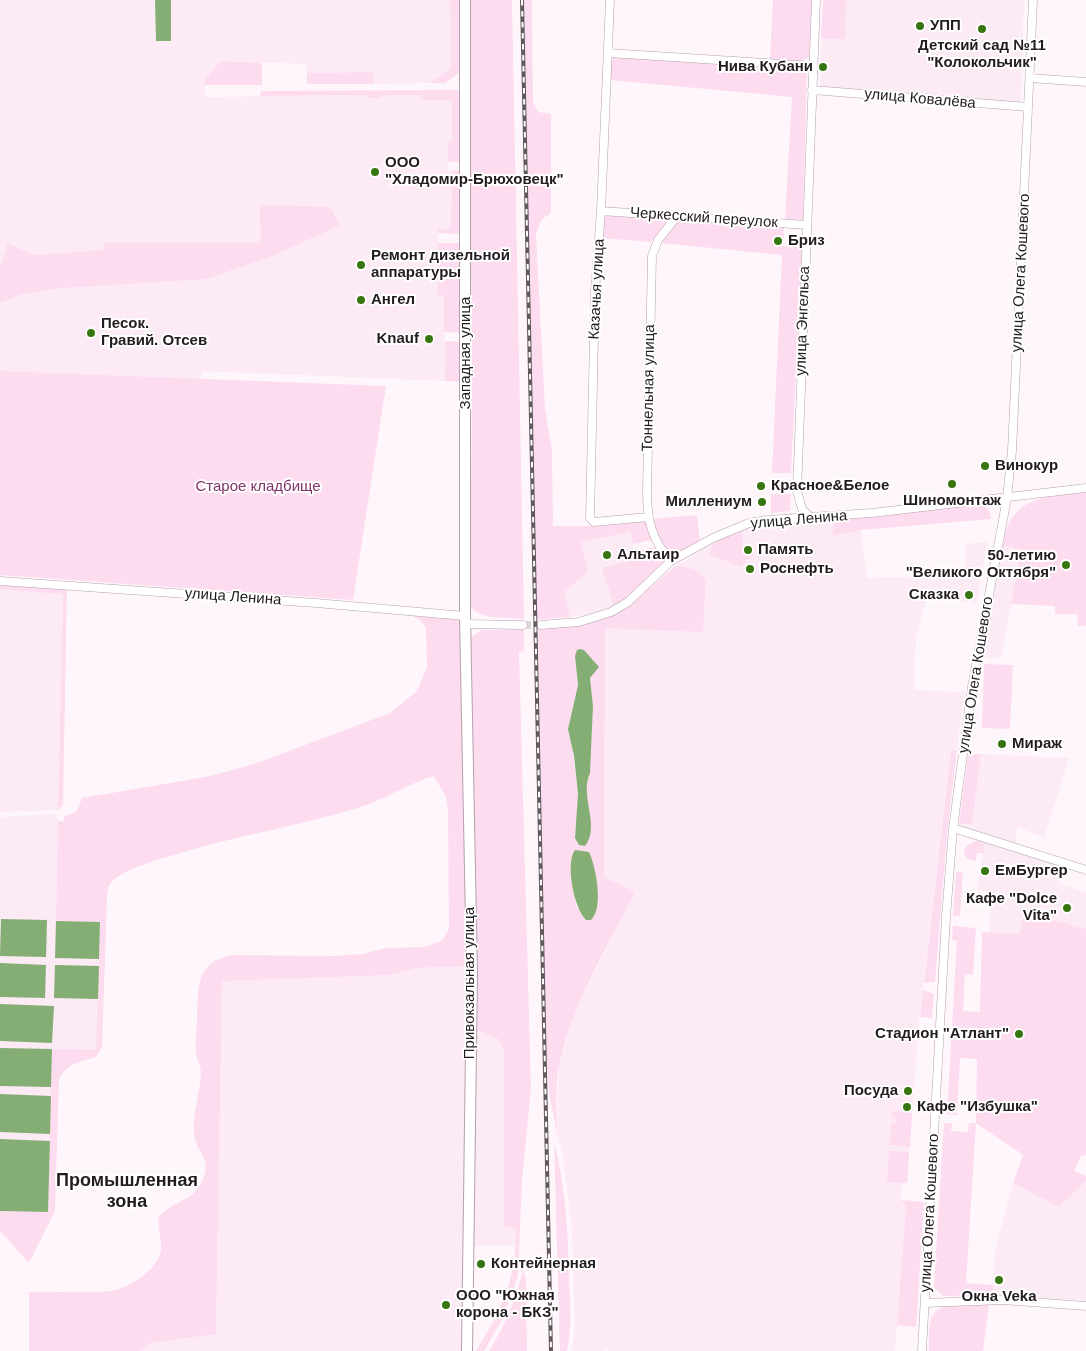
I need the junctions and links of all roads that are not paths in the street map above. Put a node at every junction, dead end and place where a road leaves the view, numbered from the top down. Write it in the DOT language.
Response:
graph roads {
  1 [pos="465,0"];
  2 [pos="610,0"];
  3 [pos="816,0"];
  4 [pos="1032,0"];
  5 [pos="608,53"];
  6 [pos="813,66"];
  7 [pos="1030,78"];
  8 [pos="1086,82"];
  9 [pos="812,90"];
  10 [pos="1028,107"];
  11 [pos="601,212"];
  12 [pos="676,216"];
  13 [pos="807,225"];
  14 [pos="1086,488"];
  15 [pos="1007,498"];
  16 [pos="648,517"];
  17 [pos="811,518"];
  18 [pos="671,561"];
  19 [pos="0,581"];
  20 [pos="466,620"];
  21 [pos="523,625"];
  22 [pos="541,625"];
  23 [pos="953,828"];
  24 [pos="1086,870"];
  25 [pos="926,1303"];
  26 [pos="1086,1306"];
  27 [pos="467,1351"];
  28 [pos="922,1351"];
  1 -- 20 [label="main road, Западная улица"];
  2 -- 5 [label="street, Казачья улица"];
  3 -- 6 [label="street, улица Энгельса"];
  4 -- 7 [label="street, улица Олега Кошевого"];
  5 -- 6 [label="street"];
  5 -- 11 [label="street, Казачья улица"];
  6 -- 9 [label="street, улица Энгельса"];
  7 -- 8 [label="street"];
  7 -- 10 [label="street, улица Олега Кошевого"];
  9 -- 10 [label="street, улица Ковалёва"];
  9 -- 13 [label="street, улица Энгельса"];
  10 -- 15 [label="street, улица Олега Кошевого"];
  11 -- 12 [label="street, Черкесский переулок"];
  11 -- 16 [label="street, Казачья улица"];
  12 -- 13 [label="street, Черкесский переулок"];
  12 -- 16 [label="street, Тоннельная улица"];
  13 -- 17 [label="street, улица Энгельса"];
  14 -- 15 [label="street, улица Ленина"];
  15 -- 17 [label="street, улица Ленина"];
  15 -- 23 [label="street, улица Олега Кошевого"];
  16 -- 18 [label="street, Тоннельная улица"];
  17 -- 18 [label="street, улица Ленина"];
  18 -- 22 [label="street, улица Ленина"];
  19 -- 20 [label="street, улица Ленина"];
  20 -- 21 [label="street, улица Ленина"];
  20 -- 27 [label="main road, Привокзальная улица"];
  23 -- 24 [label="street"];
  23 -- 25 [label="street, улица Олега Кошевого"];
  25 -- 26 [label="street"];
  25 -- 28 [label="street, улица Олега Кошевого"];
}
